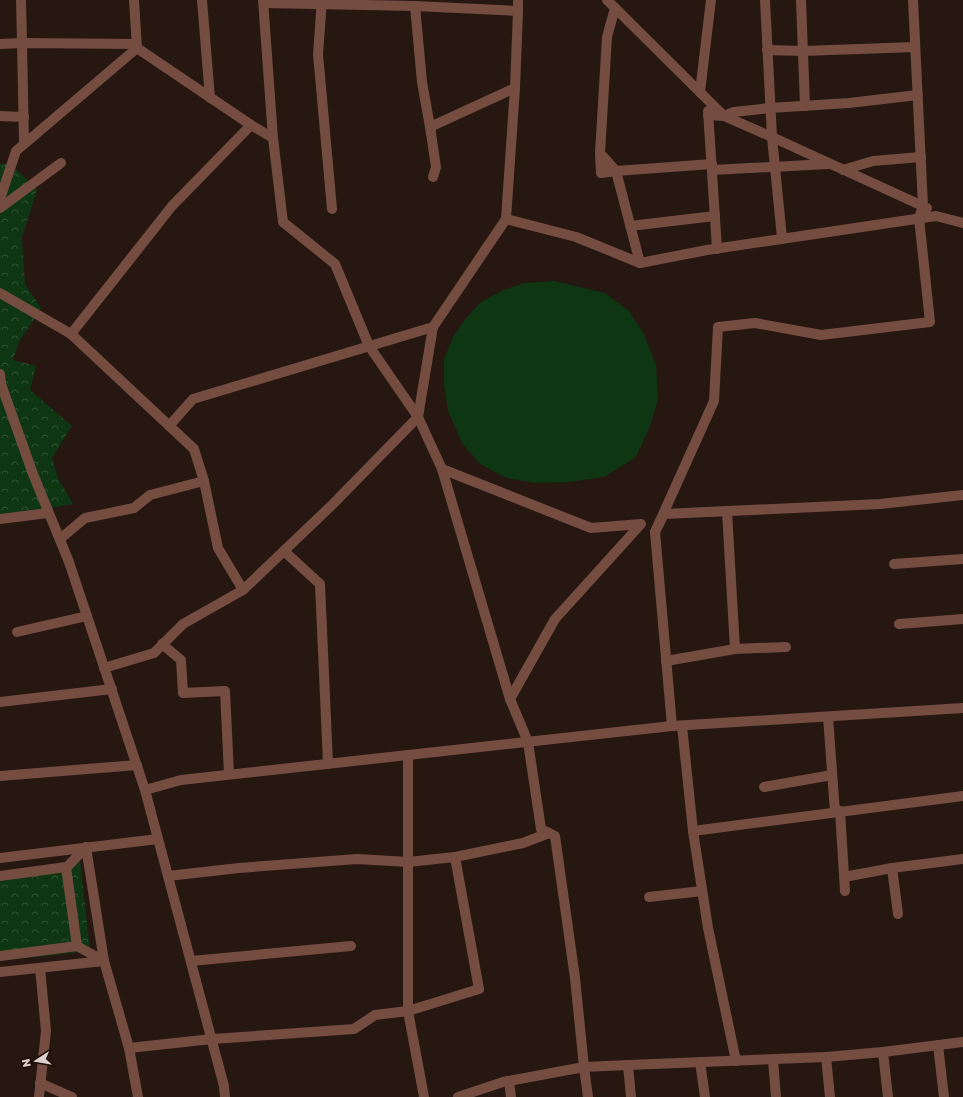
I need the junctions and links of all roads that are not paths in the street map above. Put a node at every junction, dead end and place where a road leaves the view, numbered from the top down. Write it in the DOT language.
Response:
graph roads {
  1 [pos="21,0"];
  2 [pos="134,0"];
  3 [pos="202,0"];
  4 [pos="518,0"];
  5 [pos="607,0"];
  6 [pos="711,0"];
  7 [pos="765,0"];
  8 [pos="801,0"];
  9 [pos="913,0"];
  10 [pos="264,2"];
  11 [pos="322,2"];
  12 [pos="415,6"];
  13 [pos="615,8"];
  14 [pos="518,11"];
  15 [pos="22,43"];
  16 [pos="0,44"];
  17 [pos="136,46"];
  18 [pos="915,47"];
  19 [pos="767,50"];
  20 [pos="803,51"];
  21 [pos="516,88"];
  22 [pos="700,92"];
  23 [pos="918,95"];
  24 [pos="210,98"];
  25 [pos="708,100"];
  26 [pos="805,106"];
  27 [pos="770,108"];
  28 [pos="0,116"];
  29 [pos="709,116"];
  30 [pos="724,116"];
  31 [pos="24,117"];
  32 [pos="250,125"];
  33 [pos="430,127"];
  34 [pos="772,137"];
  35 [pos="273,138"];
  36 [pos="24,143"];
  37 [pos="921,157"];
  38 [pos="61,163"];
  39 [pos="829,164"];
  40 [pos="712,167"];
  41 [pos="775,167"];
  42 [pos="843,170"];
  43 [pos="616,171"];
  44 [pos="433,177"];
  45 [pos="0,199"];
  46 [pos="923,206"];
  47 [pos="0,208"];
  48 [pos="332,209"];
  49 [pos="715,216"];
  50 [pos="936,216"];
  51 [pos="919,218"];
  52 [pos="506,219"];
  53 [pos="963,223"];
  54 [pos="630,226"];
  55 [pos="782,238"];
  56 [pos="717,249"];
  57 [pos="640,264"];
  58 [pos="0,293"];
  59 [pos="433,326"];
  60 [pos="71,334"];
  61 [pos="369,346"];
  62 [pos="0,374"];
  63 [pos="418,417"];
  64 [pos="169,426"];
  65 [pos="442,469"];
  66 [pos="204,481"];
  67 [pos="963,495"];
  68 [pos="727,512"];
  69 [pos="48,513"];
  70 [pos="0,519"];
  71 [pos="654,532"];
  72 [pos="60,539"];
  73 [pos="284,551"];
  74 [pos="963,559"];
  75 [pos="894,564"];
  76 [pos="243,590"];
  77 [pos="87,616"];
  78 [pos="963,619"];
  79 [pos="899,624"];
  80 [pos="17,632"];
  81 [pos="162,644"];
  82 [pos="786,647"];
  83 [pos="735,649"];
  84 [pos="666,661"];
  85 [pos="104,668"];
  86 [pos="112,689"];
  87 [pos="510,699"];
  88 [pos="0,702"];
  89 [pos="963,708"];
  90 [pos="828,716"];
  91 [pos="672,726"];
  92 [pos="682,726"];
  93 [pos="528,742"];
  94 [pos="408,755"];
  95 [pos="328,764"];
  96 [pos="137,766"];
  97 [pos="229,774"];
  98 [pos="832,775"];
  99 [pos="0,776"];
  100 [pos="764,787"];
  101 [pos="145,790"];
  102 [pos="963,796"];
  103 [pos="838,811"];
  104 [pos="693,831"];
  105 [pos="549,834"];
  106 [pos="158,839"];
  107 [pos="86,847"];
  108 [pos="455,857"];
  109 [pos="0,858"];
  110 [pos="963,859"];
  111 [pos="408,862"];
  112 [pos="66,867"];
  113 [pos="892,868"];
  114 [pos="0,876"];
  115 [pos="168,876"];
  116 [pos="844,877"];
  117 [pos="702,891"];
  118 [pos="845,891"];
  119 [pos="649,897"];
  120 [pos="898,914"];
  121 [pos="77,946"];
  122 [pos="351,946"];
  123 [pos="0,956"];
  124 [pos="104,961"];
  125 [pos="191,961"];
  126 [pos="40,968"];
  127 [pos="0,972"];
  128 [pos="408,1010"];
  129 [pos="212,1039"];
  130 [pos="963,1042"];
  131 [pos="938,1045"];
  132 [pos="129,1048"];
  133 [pos="883,1052"];
  134 [pos="826,1057"];
  135 [pos="772,1060"];
  136 [pos="736,1061"];
  137 [pos="700,1062"];
  138 [pos="628,1065"];
  139 [pos="584,1067"];
  140 [pos="509,1081"];
  141 [pos="40,1083"];
  142 [pos="39,1097"];
  143 [pos="72,1097"];
  144 [pos="138,1097"];
  145 [pos="225,1097"];
  146 [pos="424,1097"];
  147 [pos="458,1097"];
  148 [pos="511,1097"];
  149 [pos="588,1097"];
  150 [pos="631,1097"];
  151 [pos="705,1097"];
  152 [pos="776,1097"];
  153 [pos="830,1097"];
  154 [pos="888,1097"];
  155 [pos="944,1097"];
  1 -- 15 [label="street"];
  2 -- 17 [label="street"];
  3 -- 24 [label="street"];
  4 -- 14 [label="street"];
  5 -- 13 [label="street"];
  6 -- 22 [label="street"];
  7 -- 19 [label="street"];
  8 -- 20 [label="street"];
  9 -- 18 [label="street"];
  10 -- 11 [label="street"];
  10 -- 35 [label="street"];
  11 -- 12 [label="street"];
  11 -- 48 [label="street"];
  12 -- 14 [label="street"];
  12 -- 33 [label="street"];
  13 -- 22 [label="street"];
  13 -- 43 [label="street"];
  14 -- 21 [label="street"];
  15 -- 16 [label="street"];
  15 -- 17 [label="street"];
  15 -- 31 [label="street"];
  17 -- 24 [label="street"];
  17 -- 36 [label="street"];
  18 -- 20 [label="street"];
  18 -- 23 [label="street"];
  19 -- 20 [label="street"];
  19 -- 27 [label="street"];
  20 -- 26 [label="street"];
  21 -- 33 [label="street"];
  21 -- 52 [label="street"];
  22 -- 25 [label="street"];
  23 -- 26 [label="street"];
  23 -- 37 [label="street"];
  24 -- 32 [label="street"];
  25 -- 29 [label="street"];
  25 -- 30 [label="street"];
  26 -- 27 [label="street"];
  27 -- 30 [label="street"];
  27 -- 34 [label="street"];
  28 -- 31 [label="street"];
  29 -- 30 [label="street"];
  29 -- 40 [label="street"];
  30 -- 34 [label="street"];
  31 -- 36 [label="street"];
  32 -- 35 [label="street"];
  32 -- 60 [label="street"];
  33 -- 44 [label="street"];
  34 -- 39 [label="street"];
  34 -- 41 [label="street"];
  35 -- 61 [label="street"];
  36 -- 45 [label="street"];
  37 -- 42 [label="street"];
  37 -- 46 [label="street"];
  38 -- 47 [label="street"];
  39 -- 41 [label="street"];
  39 -- 42 [label="street"];
  40 -- 41 [label="street"];
  40 -- 43 [label="street"];
  40 -- 49 [label="street"];
  41 -- 55 [label="street"];
  42 -- 46 [label="street"];
  43 -- 54 [label="street"];
  46 -- 50 [label="street"];
  46 -- 51 [label="street"];
  49 -- 54 [label="street"];
  49 -- 56 [label="street"];
  50 -- 51 [label="street"];
  50 -- 53 [label="street"];
  51 -- 55 [label="street"];
  51 -- 71 [label="street"];
  52 -- 57 [label="street"];
  52 -- 59 [label="street"];
  54 -- 57 [label="street"];
  55 -- 56 [label="street"];
  56 -- 57 [label="street"];
  58 -- 60 [label="street"];
  59 -- 61 [label="street"];
  59 -- 63 [label="street"];
  60 -- 64 [label="street"];
  61 -- 63 [label="street"];
  61 -- 64 [label="street"];
  62 -- 69 [label="street"];
  63 -- 65 [label="street"];
  63 -- 73 [label="street"];
  64 -- 66 [label="street"];
  65 -- 87 [label="street"];
  65 -- 87 [label="street"];
  66 -- 72 [label="street"];
  66 -- 76 [label="street"];
  67 -- 68 [label="street"];
  68 -- 71 [label="street"];
  68 -- 83 [label="street"];
  69 -- 70 [label="street"];
  69 -- 72 [label="street"];
  71 -- 84 [label="street"];
  72 -- 77 [label="street"];
  73 -- 76 [label="street"];
  73 -- 95 [label="street"];
  74 -- 75 [label="street"];
  76 -- 81 [label="street"];
  77 -- 80 [label="street"];
  77 -- 85 [label="street"];
  78 -- 79 [label="street"];
  81 -- 85 [label="street"];
  81 -- 97 [label="street"];
  82 -- 83 [label="street"];
  83 -- 84 [label="street"];
  84 -- 91 [label="street"];
  85 -- 86 [label="street"];
  86 -- 88 [label="street"];
  86 -- 96 [label="street"];
  87 -- 93 [label="street"];
  89 -- 90 [label="street"];
  90 -- 92 [label="street"];
  90 -- 98 [label="street"];
  91 -- 92 [label="street"];
  91 -- 93 [label="street"];
  92 -- 104 [label="street"];
  93 -- 94 [label="street"];
  93 -- 105 [label="street"];
  94 -- 95 [label="street"];
  94 -- 111 [label="street"];
  95 -- 97 [label="street"];
  96 -- 99 [label="street"];
  96 -- 101 [label="street"];
  97 -- 101 [label="street"];
  98 -- 100 [label="street"];
  98 -- 103 [label="street"];
  101 -- 106 [label="street"];
  102 -- 103 [label="street"];
  103 -- 104 [label="street"];
  103 -- 116 [label="street"];
  104 -- 117 [label="street"];
  105 -- 108 [label="street"];
  105 -- 139 [label="street"];
  106 -- 107 [label="street"];
  106 -- 115 [label="street"];
  107 -- 109 [label="street"];
  107 -- 112 [label="street"];
  107 -- 124 [label="street"];
  108 -- 111 [label="street"];
  108 -- 128 [label="street"];
  110 -- 113 [label="street"];
  111 -- 115 [label="street"];
  111 -- 128 [label="street"];
  112 -- 114 [label="street"];
  112 -- 121 [label="street"];
  113 -- 116 [label="street"];
  113 -- 120 [label="street"];
  115 -- 125 [label="street"];
  116 -- 118 [label="street"];
  117 -- 119 [label="street"];
  117 -- 136 [label="street"];
  121 -- 123 [label="street"];
  121 -- 124 [label="street"];
  122 -- 125 [label="street"];
  124 -- 126 [label="street"];
  124 -- 132 [label="street"];
  125 -- 129 [label="street"];
  126 -- 127 [label="street"];
  126 -- 141 [label="street"];
  128 -- 129 [label="street"];
  128 -- 146 [label="street"];
  129 -- 132 [label="street"];
  129 -- 145 [label="street"];
  130 -- 131 [label="street"];
  131 -- 133 [label="street"];
  131 -- 155 [label="street"];
  132 -- 144 [label="street"];
  133 -- 134 [label="street"];
  133 -- 154 [label="street"];
  134 -- 135 [label="street"];
  134 -- 153 [label="street"];
  135 -- 136 [label="street"];
  135 -- 152 [label="street"];
  136 -- 137 [label="street"];
  137 -- 138 [label="street"];
  137 -- 151 [label="street"];
  138 -- 139 [label="street"];
  138 -- 150 [label="street"];
  139 -- 140 [label="street"];
  139 -- 149 [label="street"];
  140 -- 147 [label="street"];
  140 -- 148 [label="street"];
  141 -- 142 [label="street"];
  141 -- 143 [label="street"];
}
